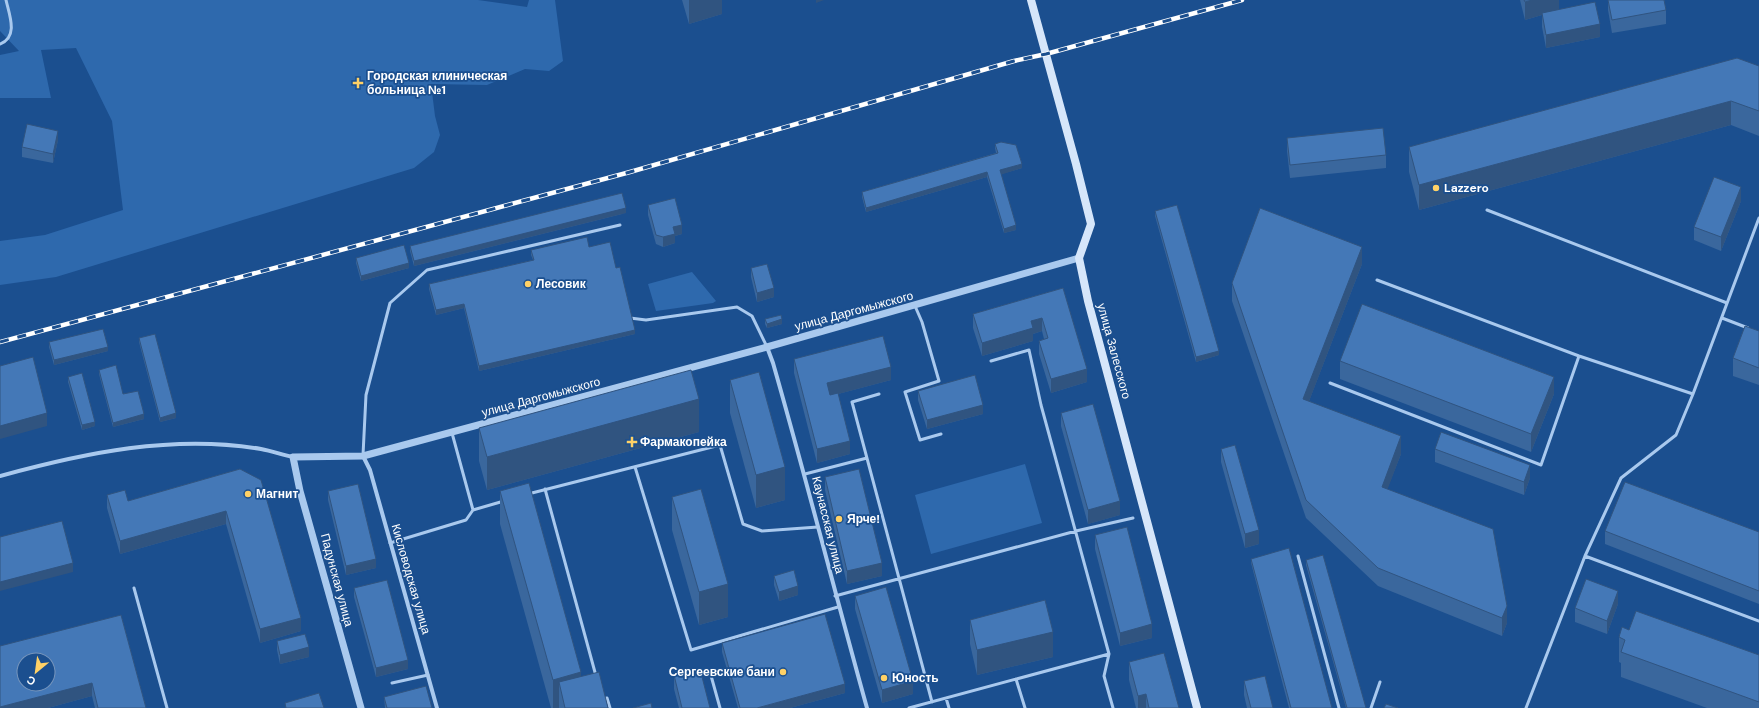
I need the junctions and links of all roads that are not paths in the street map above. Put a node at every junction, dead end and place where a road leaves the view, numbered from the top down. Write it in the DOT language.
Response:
graph roads {
  1 [pos="6,0"];
  2 [pos="1031,0"];
  3 [pos="0,44"];
  4 [pos="1487,210"];
  5 [pos="1759,218"];
  6 [pos="620,225"];
  7 [pos="1079,258"];
  8 [pos="1378,280"];
  9 [pos="1727,303"];
  10 [pos="914,306"];
  11 [pos="623,316"];
  12 [pos="1722,318"];
  13 [pos="1752,329"];
  14 [pos="767,347"];
  15 [pos="1579,356"];
  16 [pos="991,361"];
  17 [pos="1330,383"];
  18 [pos="879,394"];
  19 [pos="1693,394"];
  20 [pos="452,433"];
  21 [pos="941,434"];
  22 [pos="363,456"];
  23 [pos="293,457"];
  24 [pos="867,458"];
  25 [pos="635,467"];
  26 [pos="805,474"];
  27 [pos="0,476"];
  28 [pos="545,489"];
  29 [pos="523,496"];
  30 [pos="509,500"];
  31 [pos="473,510"];
  32 [pos="1133,518"];
  33 [pos="818,527"];
  34 [pos="1076,531"];
  35 [pos="390,543"];
  36 [pos="1298,556"];
  37 [pos="1585,556"];
  38 [pos="899,578"];
  39 [pos="134,588"];
  40 [pos="835,596"];
  41 [pos="838,607"];
  42 [pos="1759,621"];
  43 [pos="1109,654"];
  44 [pos="710,672"];
  45 [pos="428,675"];
  46 [pos="1016,679"];
  47 [pos="598,682"];
  48 [pos="1380,682"];
  49 [pos="392,683"];
  50 [pos="946,698"];
  51 [pos="600,700"];
  52 [pos="932,702"];
  53 [pos="167,708"];
  54 [pos="361,708"];
  55 [pos="437,708"];
  56 [pos="610,708"];
  57 [pos="720,708"];
  58 [pos="866,708"];
  59 [pos="909,708"];
  60 [pos="949,708"];
  61 [pos="1025,708"];
  62 [pos="1112,708"];
  63 [pos="1197,708"];
  64 [pos="1339,708"];
  65 [pos="1371,708"];
  66 [pos="1526,708"];
  1 -- 3 [label="lane"];
  2 -- 7 [label="main road"];
  4 -- 9 [label="lane"];
  5 -- 9 [label="lane"];
  6 -- 22 [label="lane"];
  7 -- 10 [label="street, улица Даргомыжского"];
  7 -- 63 [label="main road, улица Залесского"];
  8 -- 15 [label="lane"];
  9 -- 12 [label="lane"];
  10 -- 14 [label="street, улица Даргомыжского"];
  10 -- 21 [label="lane"];
  11 -- 14 [label="lane"];
  12 -- 13 [label="lane"];
  12 -- 19 [label="lane"];
  14 -- 20 [label="street, улица Даргомыжского"];
  14 -- 26 [label="street, Каунасская улица"];
  15 -- 17 [label="lane"];
  15 -- 19 [label="lane"];
  16 -- 34 [label="lane"];
  18 -- 24 [label="lane"];
  19 -- 37 [label="lane"];
  20 -- 22 [label="street, улица Даргомыжского"];
  20 -- 31 [label="lane"];
  22 -- 23 [label="street, улица Даргомыжского"];
  22 -- 35 [label="street, Кисловодская улица"];
  23 -- 27 [label="street, улица Даргомыжского"];
  23 -- 54 [label="street, Падунская улица"];
  24 -- 26 [label="lane"];
  24 -- 38 [label="lane"];
  25 -- 28 [label="lane"];
  25 -- 33 [label="lane"];
  25 -- 41 [label="lane"];
  26 -- 33 [label="street, Каунасская улица"];
  28 -- 29 [label="lane"];
  28 -- 47 [label="lane"];
  30 -- 31 [label="lane"];
  31 -- 35 [label="lane"];
  32 -- 34 [label="lane"];
  33 -- 40 [label="street, Каунасская улица"];
  34 -- 38 [label="lane"];
  34 -- 43 [label="lane"];
  35 -- 45 [label="street, Кисловодская улица"];
  36 -- 64 [label="lane"];
  37 -- 42 [label="lane"];
  37 -- 66 [label="lane"];
  38 -- 40 [label="lane"];
  38 -- 52 [label="lane"];
  39 -- 53 [label="lane"];
  40 -- 41 [label="street, Каунасская улица"];
  41 -- 58 [label="street, Каунасская улица"];
  43 -- 46 [label="lane"];
  43 -- 62 [label="lane"];
  44 -- 57 [label="lane"];
  45 -- 49 [label="lane"];
  45 -- 55 [label="street, Кисловодская улица"];
  46 -- 50 [label="lane"];
  46 -- 61 [label="lane"];
  48 -- 65 [label="lane"];
  50 -- 52 [label="lane"];
  50 -- 60 [label="lane"];
  51 -- 56 [label="lane"];
  52 -- 59 [label="lane"];
}
